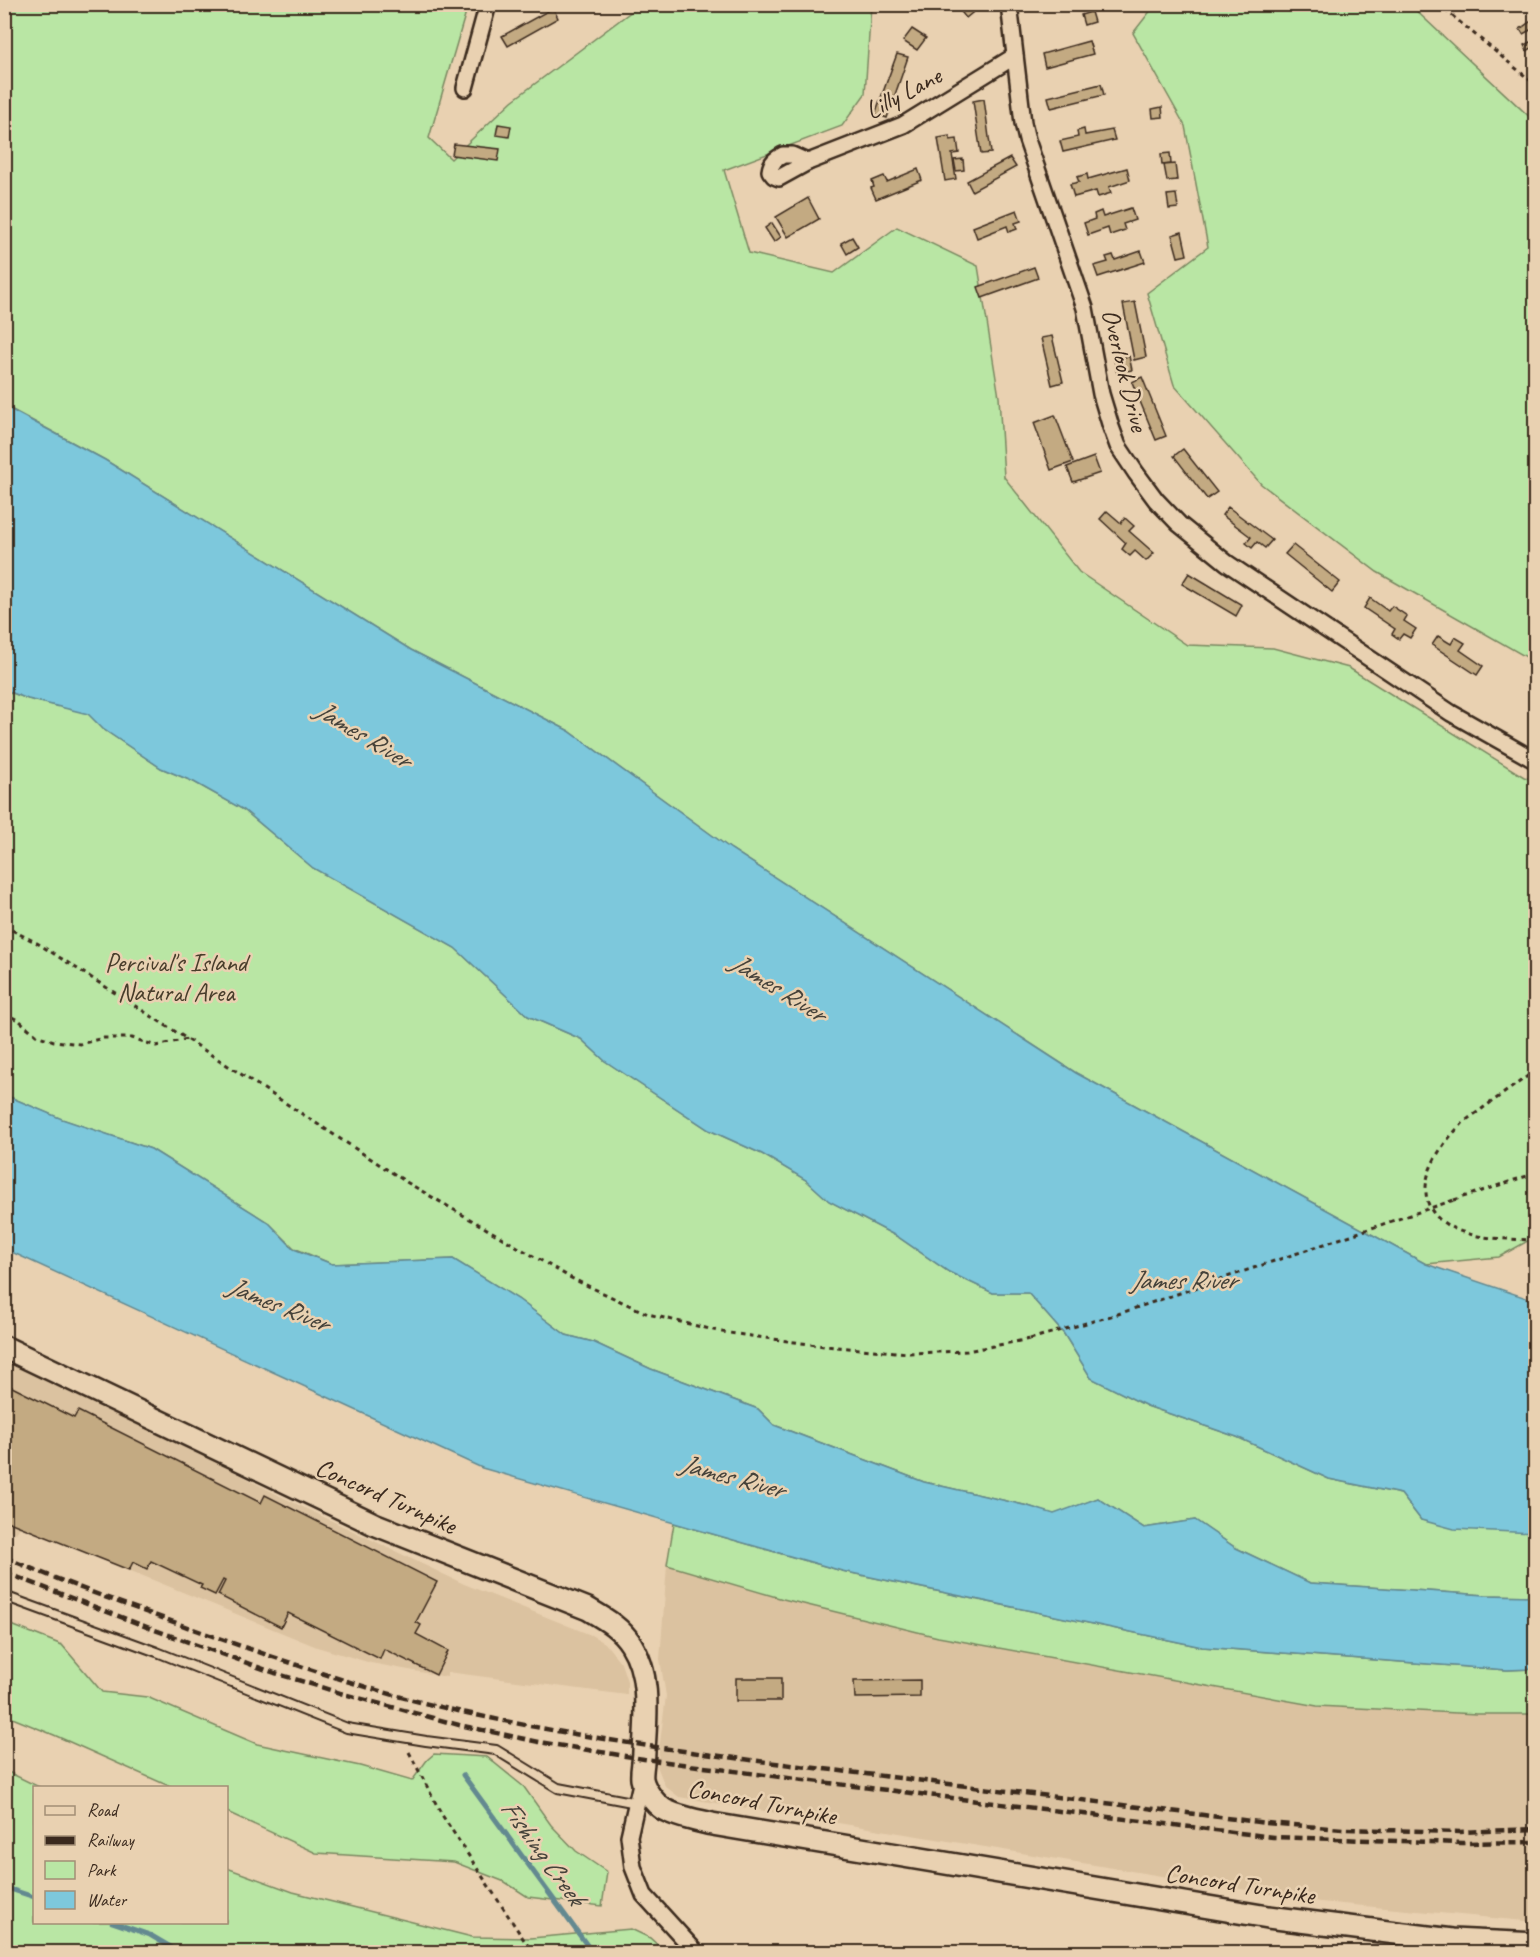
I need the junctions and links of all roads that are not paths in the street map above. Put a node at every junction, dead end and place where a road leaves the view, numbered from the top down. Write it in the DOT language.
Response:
graph roads {
  1 [pos="488,4"];
  2 [pos="1010,4"];
  3 [pos="1015,56"];
  4 [pos="465,88"];
  5 [pos="808,162"];
  6 [pos="1536,761"];
  7 [pos="4,1347"];
  8 [pos="4,1596"];
  9 [pos="642,1779"];
  10 [pos="637,1803"];
  11 [pos="1536,1944"];
  12 [pos="696,1953"];
  1 -- 4 [label="street"];
  2 -- 3 [label="street, Overlook Drive"];
  3 -- 5 [label="street, Lilly Lane"];
  3 -- 6 [label="street, Overlook Drive"];
  7 -- 9 [label="street, Concord Turnpike"];
  8 -- 10 [label="lane"];
  9 -- 10 [label="street"];
  9 -- 11 [label="street, Concord Turnpike"];
  10 -- 12 [label="street"];
}
